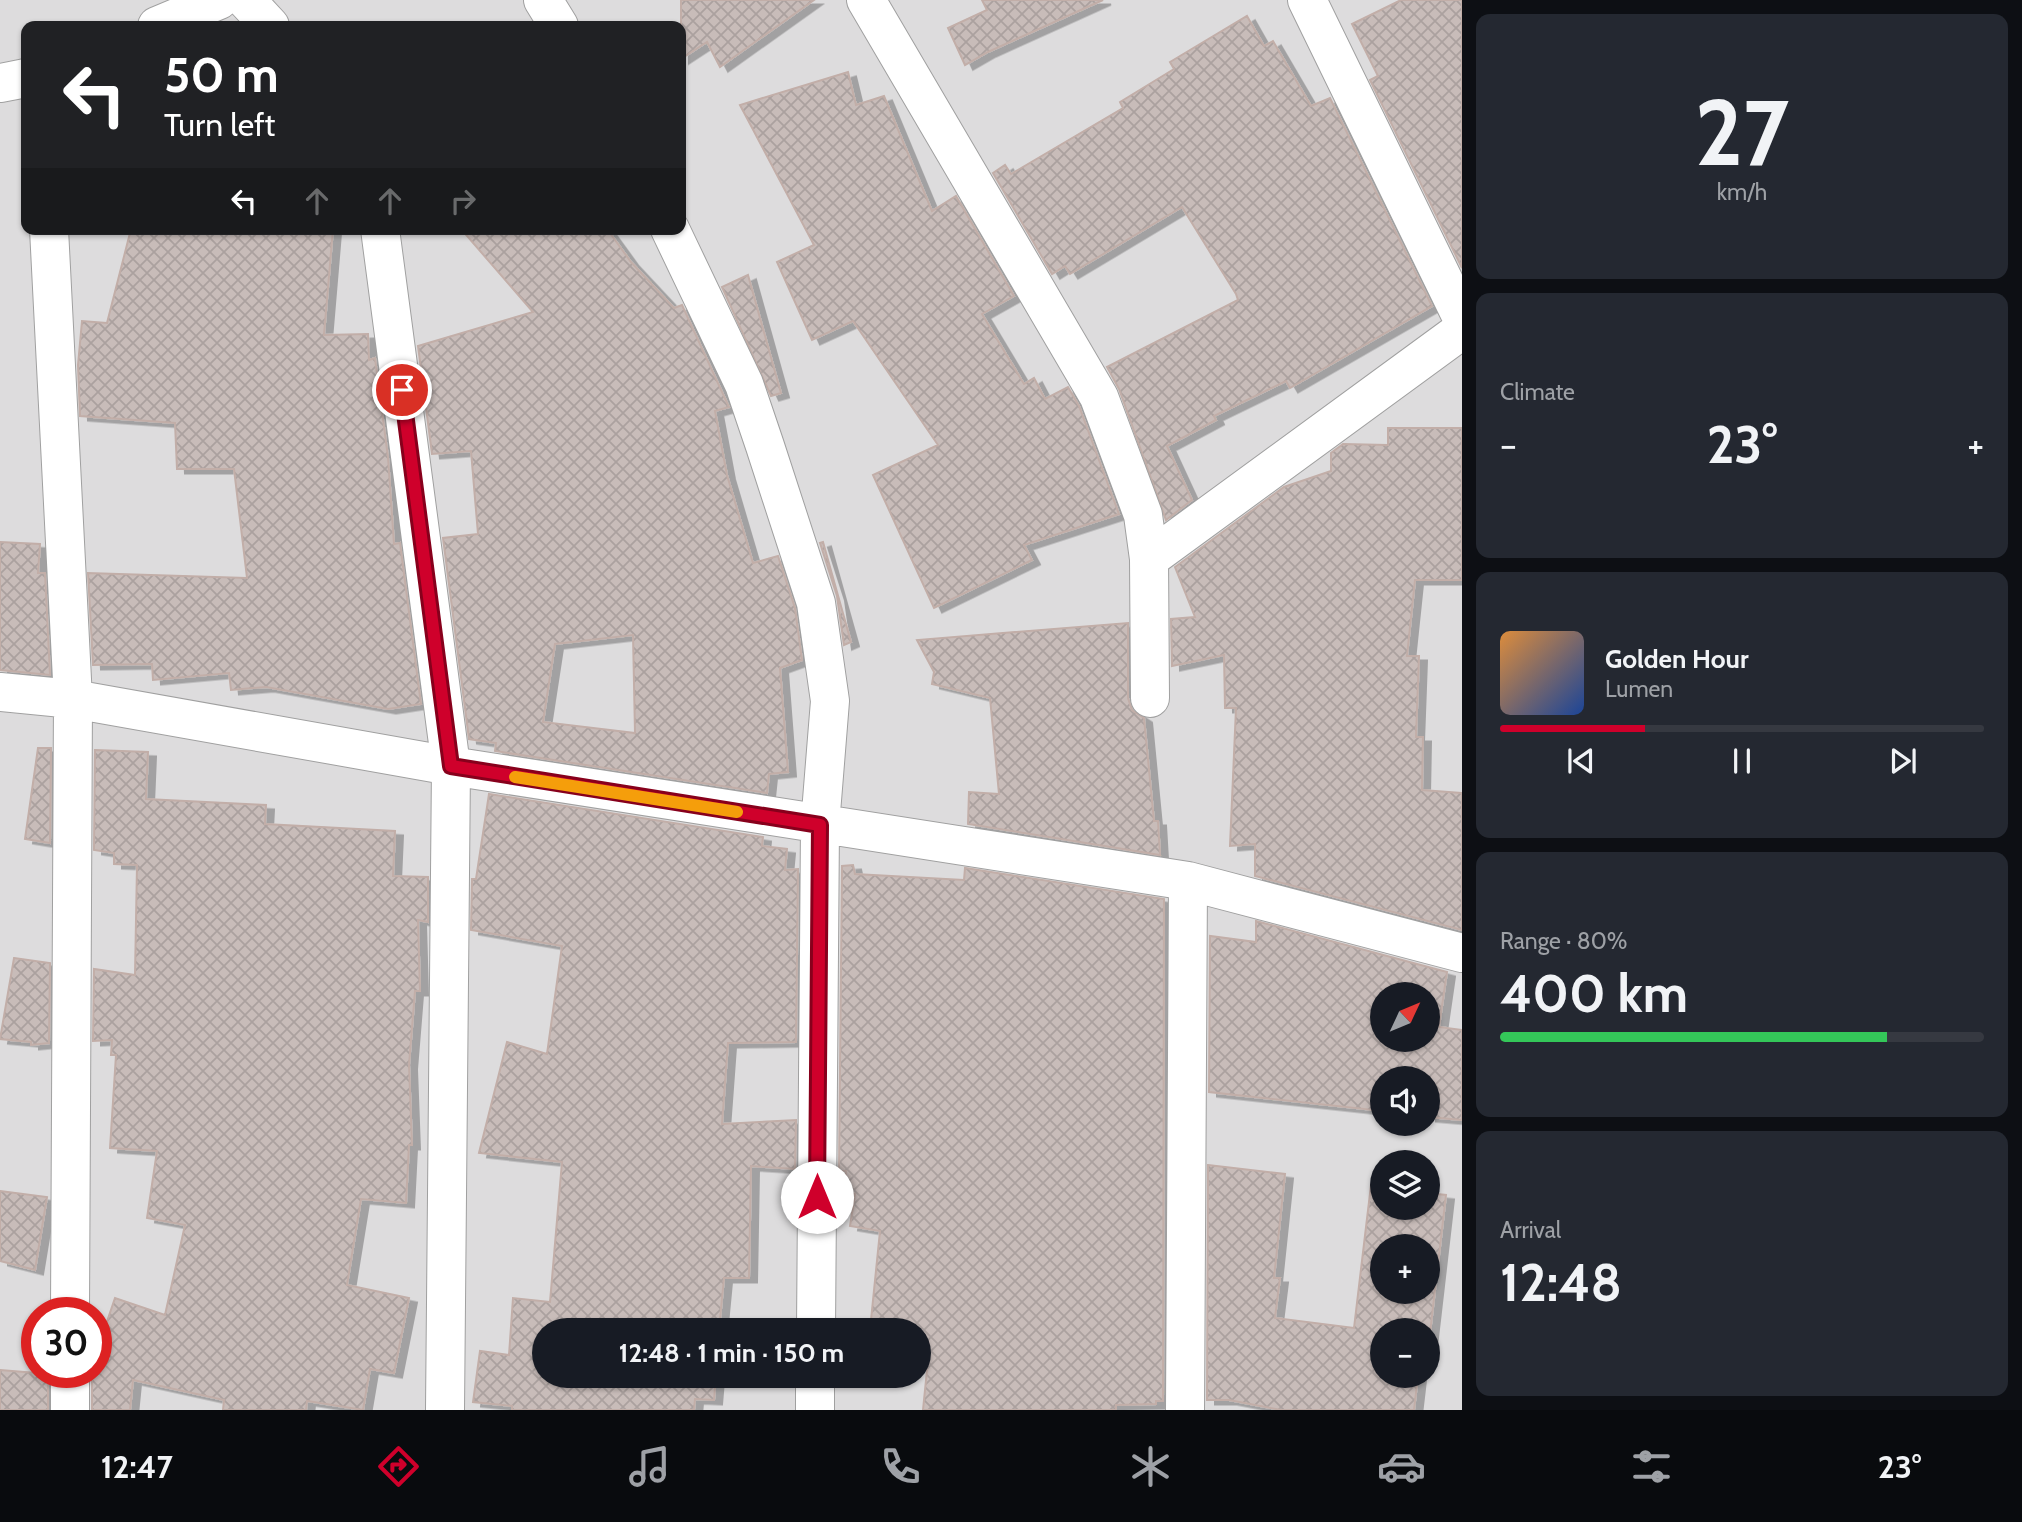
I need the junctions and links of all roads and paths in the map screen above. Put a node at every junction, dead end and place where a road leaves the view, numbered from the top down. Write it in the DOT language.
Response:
graph roads {
  1 [pos="219,0"];
  2 [pos="246,0"];
  3 [pos="543,0"];
  4 [pos="866,0"];
  5 [pos="1307,0"];
  6 [pos="169,21"];
  7 [pos="265,21"];
  8 [pos="556,21"];
  9 [pos="21,79"];
  10 [pos="0,83"];
  11 [pos="49,235"];
  12 [pos="381,235"];
  13 [pos="673,235"];
  14 [pos="1462,318"];
  15 [pos="1462,330"];
  16 [pos="1149,559"];
  17 [pos="0,692"];
  18 [pos="1150,698"];
  19 [pos="73,699"];
  20 [pos="451,766"];
  21 [pos="820,825"];
  22 [pos="1188,881"];
  23 [pos="1462,953"];
  24 [pos="70,1297"];
  25 [pos="816,1318"];
  26 [pos="70,1388"];
  27 [pos="816,1388"];
  28 [pos="70,1410"];
  29 [pos="445,1410"];
  30 [pos="815,1410"];
  31 [pos="1185,1410"];
  1 -- 6 [label="street"];
  2 -- 7 [label="street"];
  3 -- 8 [label="street"];
  4 -- 16 [label="street"];
  5 -- 14 [label="street"];
  9 -- 10 [label="street"];
  11 -- 19 [label="street"];
  12 -- 20 [label="street"];
  13 -- 21 [label="street"];
  15 -- 16 [label="street"];
  16 -- 18 [label="street"];
  17 -- 19 [label="street"];
  19 -- 20 [label="street"];
  19 -- 24 [label="street"];
  20 -- 21 [label="street"];
  20 -- 29 [label="street"];
  21 -- 22 [label="street"];
  21 -- 25 [label="street"];
  22 -- 23 [label="street"];
  22 -- 31 [label="street"];
  26 -- 28 [label="street"];
  27 -- 30 [label="street"];
}
